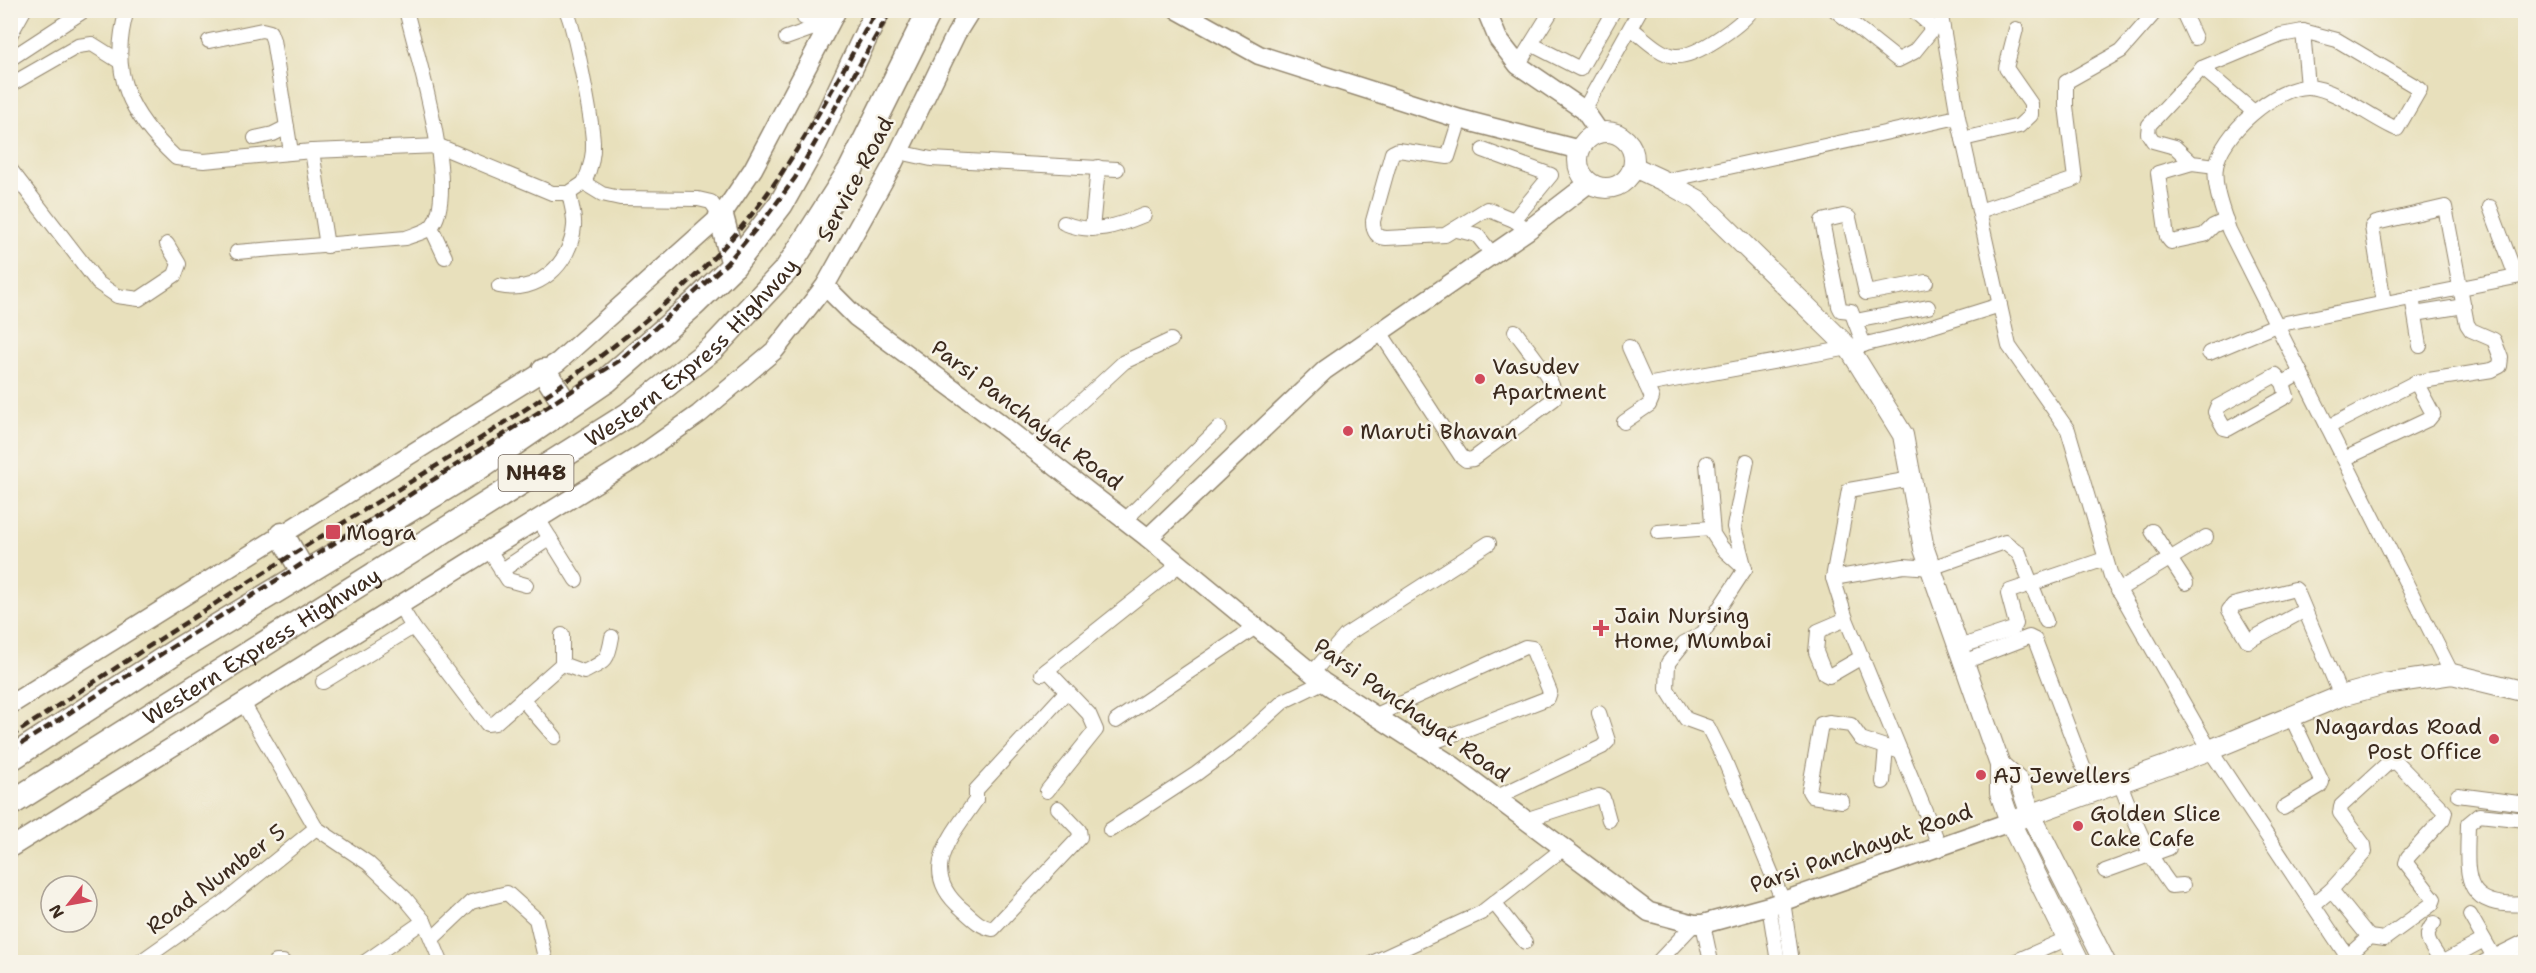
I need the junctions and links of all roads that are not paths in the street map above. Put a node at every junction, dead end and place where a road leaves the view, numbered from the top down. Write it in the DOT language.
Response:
graph roads {
  1 [pos="24,10"];
  2 [pos="127,10"];
  3 [pos="405,10"];
  4 [pos="566,10"];
  5 [pos="878,10"];
  6 [pos="930,10"];
  7 [pos="972,10"];
  8 [pos="1178,10"];
  9 [pos="1486,10"];
  10 [pos="1552,10"];
  11 [pos="1614,10"];
  12 [pos="1640,10"];
  13 [pos="1752,10"];
  14 [pos="1835,10"];
  15 [pos="1913,10"];
  16 [pos="1940,10"];
  17 [pos="2157,10"];
  18 [pos="2182,10"];
  19 [pos="2520,10"];
  20 [pos="80,12"];
  21 [pos="831,14"];
  22 [pos="2526,17"];
  23 [pos="804,18"];
  24 [pos="1631,28"];
  25 [pos="2016,29"];
  26 [pos="2303,31"];
  27 [pos="1950,32"];
  28 [pos="10,35"];
  29 [pos="786,38"];
  30 [pos="2195,38"];
  31 [pos="209,40"];
  32 [pos="1531,44"];
  33 [pos="1924,44"];
  34 [pos="10,59"];
  35 [pos="1951,60"];
  36 [pos="119,61"];
  37 [pos="1518,65"];
  38 [pos="2202,68"];
  39 [pos="10,85"];
  40 [pos="2308,87"];
  41 [pos="1584,110"];
  42 [pos="2254,112"];
  43 [pos="1958,117"];
  44 [pos="1460,119"];
  45 [pos="287,127"];
  46 [pos="1492,127"];
  47 [pos="1600,133"];
  48 [pos="255,138"];
  49 [pos="1963,140"];
  50 [pos="439,146"];
  51 [pos="1580,150"];
  52 [pos="312,151"];
  53 [pos="291,152"];
  54 [pos="899,152"];
  55 [pos="2192,163"];
  56 [pos="1098,166"];
  57 [pos="2216,166"];
  58 [pos="1634,167"];
  59 [pos="10,169"];
  60 [pos="1117,169"];
  61 [pos="1664,181"];
  62 [pos="584,183"];
  63 [pos="1589,183"];
  64 [pos="569,193"];
  65 [pos="2490,207"];
  66 [pos="1979,211"];
  67 [pos="1144,215"];
  68 [pos="721,216"];
  69 [pos="2226,220"];
  70 [pos="1064,223"];
  71 [pos="1521,225"];
  72 [pos="430,227"];
  73 [pos="1092,229"];
  74 [pos="1457,230"];
  75 [pos="167,244"];
  76 [pos="327,246"];
  77 [pos="237,252"];
  78 [pos="1493,255"];
  79 [pos="445,257"];
  80 [pos="734,265"];
  81 [pos="2521,276"];
  82 [pos="1926,282"];
  83 [pos="499,286"];
  84 [pos="825,286"];
  85 [pos="2461,287"];
  86 [pos="2412,297"];
  87 [pos="2384,303"];
  88 [pos="2000,306"];
  89 [pos="2464,306"];
  90 [pos="1928,307"];
  91 [pos="2415,314"];
  92 [pos="1856,321"];
  93 [pos="2276,325"];
  94 [pos="1380,332"];
  95 [pos="1515,332"];
  96 [pos="1172,340"];
  97 [pos="1857,346"];
  98 [pos="2420,346"];
  99 [pos="1629,347"];
  100 [pos="2209,353"];
  101 [pos="544,371"];
  102 [pos="2301,373"];
  103 [pos="2416,382"];
  104 [pos="2283,383"];
  105 [pos="1646,385"];
  106 [pos="567,407"];
  107 [pos="1624,422"];
  108 [pos="2328,427"];
  109 [pos="1219,428"];
  110 [pos="1031,448"];
  111 [pos="2344,459"];
  112 [pos="1747,461"];
  113 [pos="1707,463"];
  114 [pos="1911,479"];
  115 [pos="538,519"];
  116 [pos="1125,520"];
  117 [pos="1711,528"];
  118 [pos="2152,531"];
  119 [pos="1658,532"];
  120 [pos="282,535"];
  121 [pos="2206,537"];
  122 [pos="550,538"];
  123 [pos="1148,538"];
  124 [pos="1489,543"];
  125 [pos="489,550"];
  126 [pos="2105,559"];
  127 [pos="2171,559"];
  128 [pos="1180,564"];
  129 [pos="1931,568"];
  130 [pos="1745,569"];
  131 [pos="501,570"];
  132 [pos="304,573"];
  133 [pos="1833,578"];
  134 [pos="576,580"];
  135 [pos="2031,583"];
  136 [pos="2186,583"];
  137 [pos="526,585"];
  138 [pos="2120,592"];
  139 [pos="400,606"];
  140 [pos="2305,610"];
  141 [pos="1846,619"];
  142 [pos="2046,621"];
  143 [pos="1257,626"];
  144 [pos="413,627"];
  145 [pos="562,635"];
  146 [pos="612,637"];
  147 [pos="1962,654"];
  148 [pos="1862,657"];
  149 [pos="562,664"];
  150 [pos="2452,674"];
  151 [pos="1318,677"];
  152 [pos="322,682"];
  153 [pos="1066,692"];
  154 [pos="2526,692"];
  155 [pos="2341,696"];
  156 [pos="522,699"];
  157 [pos="243,703"];
  158 [pos="10,705"];
  159 [pos="1599,713"];
  160 [pos="1376,715"];
  161 [pos="2291,717"];
  162 [pos="1116,721"];
  163 [pos="555,736"];
  164 [pos="1423,746"];
  165 [pos="1886,747"];
  166 [pos="2210,750"];
  167 [pos="1901,752"];
  168 [pos="10,759"];
  169 [pos="2000,765"];
  170 [pos="1883,782"];
  171 [pos="2120,783"];
  172 [pos="1047,791"];
  173 [pos="2093,793"];
  174 [pos="2458,795"];
  175 [pos="1496,798"];
  176 [pos="1842,801"];
  177 [pos="10,804"];
  178 [pos="2526,804"];
  179 [pos="1058,808"];
  180 [pos="2283,808"];
  181 [pos="2031,815"];
  182 [pos="1526,820"];
  183 [pos="1609,820"];
  184 [pos="2526,820"];
  185 [pos="2010,822"];
  186 [pos="316,828"];
  187 [pos="1110,830"];
  188 [pos="1940,847"];
  189 [pos="10,848"];
  190 [pos="1564,848"];
  191 [pos="2169,848"];
  192 [pos="2150,855"];
  193 [pos="2105,872"];
  194 [pos="2183,885"];
  195 [pos="2331,890"];
  196 [pos="1494,903"];
  197 [pos="1776,904"];
  198 [pos="2526,904"];
  199 [pos="2313,905"];
  200 [pos="2470,915"];
  201 [pos="424,921"];
  202 [pos="2434,922"];
  203 [pos="1699,924"];
  204 [pos="2369,937"];
  205 [pos="432,939"];
  206 [pos="2066,939"];
  207 [pos="2484,940"];
  208 [pos="2526,941"];
  209 [pos="1525,942"];
  210 [pos="2526,956"];
  211 [pos="2495,959"];
  212 [pos="2349,960"];
  213 [pos="140,963"];
  214 [pos="276,963"];
  215 [pos="283,963"];
  216 [pos="365,963"];
  217 [pos="441,963"];
  218 [pos="546,963"];
  219 [pos="1374,963"];
  220 [pos="1658,963"];
  221 [pos="1711,963"];
  222 [pos="1778,963"];
  223 [pos="1792,963"];
  224 [pos="2014,963"];
  225 [pos="2079,963"];
  226 [pos="2105,963"];
  227 [pos="2442,963"];
  228 [pos="2514,963"];
  1 -- 28 [label="street"];
  2 -- 36 [label="street"];
  3 -- 50 [label="street"];
  4 -- 62 [label="street"];
  5 -- 80 [label="highway, Western Express Highway / NH48"];
  6 -- 177 [label="highway, Western Express Highway / NH48"];
  7 -- 54 [label="street, Service Road"];
  8 -- 44 [label="street"];
  9 -- 37 [label="street"];
  10 -- 32 [label="street"];
  11 -- 32 [label="street"];
  12 -- 24 [label="street"];
  13 -- 24 [label="street"];
  14 -- 33 [label="street"];
  15 -- 33 [label="street"];
  16 -- 35 [label="street"];
  17 -- 66 [label="street"];
  18 -- 30 [label="street"];
  19 -- 22 [label="street"];
  20 -- 34 [label="street"];
  21 -- 23 [label="street"];
  21 -- 29 [label="street"];
  21 -- 68 [label="street"];
  24 -- 41 [label="street"];
  25 -- 49 [label="street"];
  26 -- 38 [label="street"];
  26 -- 40 [label="street"];
  26 -- 40 [label="street"];
  27 -- 35 [label="street"];
  31 -- 45 [label="street"];
  32 -- 37 [label="street"];
  33 -- 35 [label="street"];
  35 -- 43 [label="street"];
  36 -- 39 [label="street"];
  36 -- 53 [label="street"];
  37 -- 41 [label="street"];
  38 -- 42 [label="street"];
  38 -- 55 [label="street"];
  40 -- 42 [label="street"];
  41 -- 47 [label="street"];
  42 -- 57 [label="street"];
  43 -- 49 [label="street"];
  43 -- 61 [label="street"];
  44 -- 46 [label="street"];
  44 -- 74 [label="street"];
  45 -- 48 [label="street"];
  45 -- 53 [label="street"];
  46 -- 51 [label="street"];
  46 -- 71 [label="street"];
  47 -- 51 [label="main road"];
  47 -- 58 [label="main road"];
  49 -- 66 [label="street"];
  50 -- 52 [label="street"];
  50 -- 64 [label="street"];
  50 -- 72 [label="street"];
  51 -- 63 [label="main road"];
  52 -- 53 [label="street"];
  52 -- 76 [label="street"];
  54 -- 56 [label="street"];
  54 -- 84 [label="street, Service Road"];
  55 -- 57 [label="street"];
  55 -- 69 [label="street"];
  56 -- 60 [label="street"];
  56 -- 73 [label="street"];
  57 -- 69 [label="street"];
  58 -- 61 [label="main road"];
  58 -- 63 [label="main road"];
  59 -- 75 [label="street"];
  61 -- 97 [label="main road"];
  62 -- 64 [label="street"];
  62 -- 68 [label="street"];
  63 -- 71 [label="street"];
  64 -- 83 [label="street"];
  65 -- 81 [label="street"];
  66 -- 88 [label="street"];
  67 -- 73 [label="street"];
  68 -- 80 [label="highway"];
  68 -- 101 [label="street"];
  69 -- 93 [label="street"];
  70 -- 73 [label="street"];
  71 -- 74 [label="street"];
  71 -- 78 [label="street"];
  72 -- 76 [label="street"];
  72 -- 79 [label="street"];
  74 -- 78 [label="street"];
  76 -- 77 [label="street"];
  78 -- 94 [label="street"];
  80 -- 106 [label="highway, Western Express Highway / NH48"];
  81 -- 85 [label="street"];
  82 -- 92 [label="street"];
  84 -- 110 [label="street, Parsi Panchayat Road"];
  84 -- 115 [label="street, Service Road"];
  85 -- 86 [label="street"];
  85 -- 87 [label="street"];
  85 -- 89 [label="street"];
  86 -- 87 [label="street"];
  86 -- 91 [label="street"];
  87 -- 93 [label="street"];
  88 -- 97 [label="street"];
  88 -- 126 [label="street"];
  89 -- 91 [label="street"];
  89 -- 103 [label="street"];
  90 -- 92 [label="street"];
  91 -- 98 [label="street"];
  92 -- 97 [label="street"];
  93 -- 100 [label="street"];
  93 -- 102 [label="street"];
  94 -- 95 [label="street"];
  94 -- 123 [label="street"];
  96 -- 110 [label="street"];
  97 -- 105 [label="street"];
  97 -- 114 [label="main road"];
  99 -- 105 [label="street"];
  101 -- 106 [label="highway"];
  101 -- 120 [label="street"];
  102 -- 104 [label="street"];
  102 -- 108 [label="street"];
  103 -- 108 [label="street"];
  103 -- 111 [label="street"];
  104 -- 104 [label="street"];
  105 -- 107 [label="street"];
  106 -- 132 [label="highway, Western Express Highway / NH48"];
  108 -- 111 [label="street"];
  109 -- 116 [label="street"];
  110 -- 116 [label="street, Parsi Panchayat Road"];
  111 -- 150 [label="street"];
  112 -- 130 [label="street"];
  113 -- 117 [label="street"];
  114 -- 129 [label="main road"];
  114 -- 133 [label="street"];
  115 -- 122 [label="street"];
  115 -- 125 [label="street, Service Road"];
  116 -- 123 [label="street, Parsi Panchayat Road"];
  117 -- 119 [label="street"];
  117 -- 130 [label="street"];
  118 -- 127 [label="street"];
  120 -- 132 [label="highway"];
  120 -- 158 [label="street"];
  121 -- 127 [label="street"];
  122 -- 131 [label="street"];
  122 -- 134 [label="street"];
  123 -- 128 [label="street, Parsi Panchayat Road"];
  124 -- 151 [label="street"];
  125 -- 131 [label="street"];
  125 -- 139 [label="street, Service Road"];
  126 -- 135 [label="street"];
  126 -- 138 [label="street"];
  127 -- 136 [label="street"];
  127 -- 138 [label="street"];
  128 -- 143 [label="street, Parsi Panchayat Road"];
  128 -- 153 [label="street"];
  129 -- 133 [label="street"];
  129 -- 135 [label="street"];
  129 -- 147 [label="main road"];
  130 -- 197 [label="street"];
  131 -- 137 [label="street"];
  132 -- 168 [label="highway, Western Express Highway / NH48"];
  133 -- 141 [label="street"];
  135 -- 142 [label="street"];
  135 -- 147 [label="street"];
  138 -- 166 [label="street"];
  139 -- 144 [label="street"];
  139 -- 157 [label="street, Service Road"];
  140 -- 140 [label="street"];
  140 -- 155 [label="street"];
  141 -- 148 [label="street"];
  141 -- 148 [label="street"];
  143 -- 151 [label="street, Parsi Panchayat Road"];
  143 -- 162 [label="street"];
  144 -- 152 [label="street"];
  144 -- 156 [label="street"];
  145 -- 149 [label="street"];
  146 -- 149 [label="street"];
  147 -- 169 [label="main road"];
  147 -- 173 [label="street"];
  148 -- 167 [label="street"];
  149 -- 156 [label="street"];
  150 -- 154 [label="main road"];
  150 -- 155 [label="main road"];
  151 -- 160 [label="street, Parsi Panchayat Road"];
  151 -- 187 [label="street"];
  153 -- 172 [label="street"];
  153 -- 179 [label="street"];
  155 -- 161 [label="main road"];
  156 -- 163 [label="street"];
  157 -- 186 [label="street, Road Number 5"];
  157 -- 189 [label="street, Service Road"];
  159 -- 175 [label="street"];
  160 -- 164 [label="street, Parsi Panchayat Road"];
  160 -- 164 [label="street"];
  161 -- 166 [label="main road"];
  161 -- 180 [label="street"];
  164 -- 175 [label="street, Parsi Panchayat Road"];
  165 -- 167 [label="street"];
  165 -- 170 [label="street"];
  165 -- 176 [label="street"];
  166 -- 171 [label="main road"];
  166 -- 199 [label="street"];
  167 -- 188 [label="street"];
  169 -- 181 [label="main road"];
  169 -- 185 [label="main road"];
  171 -- 173 [label="main road"];
  171 -- 192 [label="street"];
  173 -- 181 [label="main road"];
  174 -- 178 [label="street"];
  175 -- 182 [label="street, Parsi Panchayat Road"];
  181 -- 185 [label="main road"];
  181 -- 226 [label="main road"];
  182 -- 183 [label="street"];
  182 -- 190 [label="street, Parsi Panchayat Road"];
  184 -- 198 [label="street"];
  185 -- 188 [label="street, Parsi Panchayat Road"];
  185 -- 206 [label="main road"];
  186 -- 201 [label="street, Road Number 5"];
  186 -- 213 [label="street, Road Number 5"];
  188 -- 197 [label="street, Parsi Panchayat Road"];
  190 -- 196 [label="street"];
  190 -- 203 [label="street, Parsi Panchayat Road"];
  191 -- 192 [label="street"];
  192 -- 193 [label="street"];
  192 -- 194 [label="street"];
  195 -- 199 [label="street"];
  195 -- 204 [label="street"];
  195 -- 204 [label="street"];
  196 -- 209 [label="street"];
  196 -- 219 [label="street"];
  197 -- 203 [label="street, Parsi Panchayat Road"];
  197 -- 222 [label="street"];
  197 -- 223 [label="street"];
  199 -- 212 [label="street"];
  200 -- 207 [label="street"];
  201 -- 205 [label="street, Road Number 5"];
  201 -- 216 [label="street"];
  202 -- 227 [label="street"];
  203 -- 220 [label="street"];
  203 -- 221 [label="street"];
  204 -- 212 [label="street"];
  205 -- 217 [label="street, Road Number 5"];
  205 -- 218 [label="street"];
  206 -- 224 [label="street"];
  206 -- 225 [label="main road"];
  207 -- 211 [label="street"];
  207 -- 227 [label="street"];
  208 -- 211 [label="street"];
  210 -- 228 [label="street"];
  214 -- 215 [label="street"];
}
